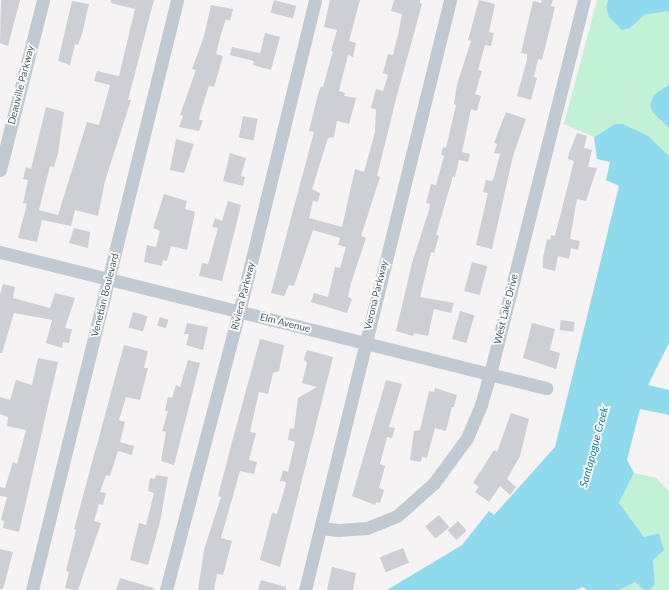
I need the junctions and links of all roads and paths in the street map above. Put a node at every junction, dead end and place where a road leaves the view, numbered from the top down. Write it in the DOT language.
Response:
graph roads {
  1 [pos="43,0"];
  2 [pos="177,0"];
  3 [pos="314,0"];
  4 [pos="450,0"];
  5 [pos="584,0"];
  6 [pos="0,170"];
  7 [pos="0,252"];
  8 [pos="109,279"];
  9 [pos="239,312"];
  10 [pos="364,343"];
  11 [pos="490,374"];
  12 [pos="546,388"];
  13 [pos="321,528"];
  14 [pos="32,590"];
  15 [pos="166,590"];
  16 [pos="305,590"];
  1 -- 6 [label="street, Deauville Parkway"];
  2 -- 8 [label="street, Venetian Boulevard"];
  3 -- 9 [label="street, Riviera Parkway"];
  4 -- 10 [label="street, Verona Parkway"];
  5 -- 11 [label="street, West Lake Drive"];
  7 -- 8 [label="street, Elm Avenue"];
  8 -- 9 [label="street, Elm Avenue"];
  8 -- 14 [label="street, Venetian Boulevard"];
  9 -- 10 [label="street, Elm Avenue"];
  9 -- 15 [label="street, Riviera Parkway"];
  10 -- 11 [label="street, Elm Avenue"];
  10 -- 13 [label="street, Verona Parkway"];
  11 -- 12 [label="street, Elm Avenue"];
  11 -- 13 [label="street, West Lake Drive"];
  13 -- 16 [label="street, Verona Parkway"];
}
